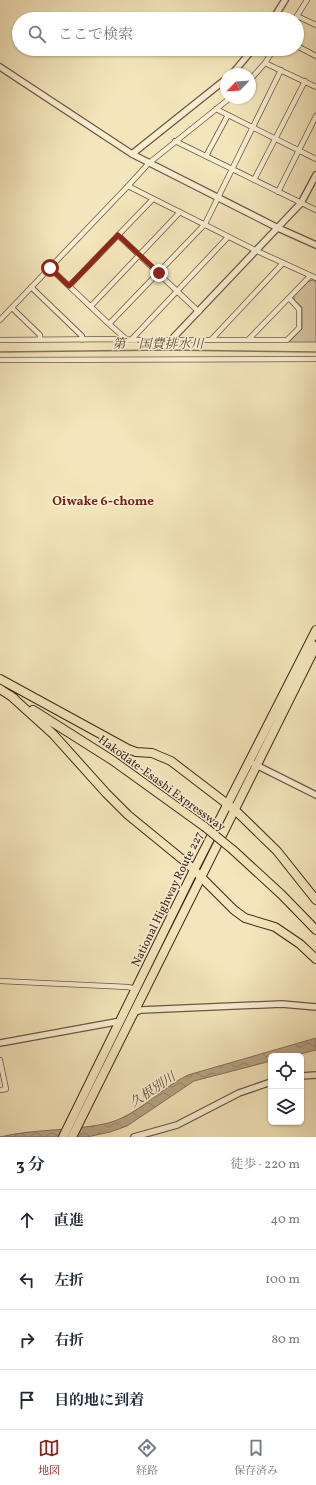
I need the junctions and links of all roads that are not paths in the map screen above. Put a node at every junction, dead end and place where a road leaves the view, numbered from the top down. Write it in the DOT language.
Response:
graph roads {
  1 [pos="285,0"];
  2 [pos="307,0"];
  3 [pos="277,12"];
  4 [pos="299,12"];
  5 [pos="304,20"];
  6 [pos="316,25"];
  7 [pos="304,50"];
  8 [pos="247,56"];
  9 [pos="270,56"];
  10 [pos="316,56"];
  11 [pos="265,63"];
  12 [pos="0,67"];
  13 [pos="237,68"];
  14 [pos="281,70"];
  15 [pos="256,73"];
  16 [pos="305,81"];
  17 [pos="220,84"];
  18 [pos="316,87"];
  19 [pos="222,104"];
  20 [pos="216,109"];
  21 [pos="228,115"];
  22 [pos="316,116"];
  23 [pos="252,127"];
  24 [pos="275,139"];
  25 [pos="175,141"];
  26 [pos="298,150"];
  27 [pos="132,154"];
  28 [pos="206,156"];
  29 [pos="316,159"];
  30 [pos="149,163"];
  31 [pos="231,168"];
  32 [pos="316,175"];
  33 [pos="254,180"];
  34 [pos="128,186"];
  35 [pos="278,192"];
  36 [pos="218,197"];
  37 [pos="153,199"];
  38 [pos="301,203"];
  39 [pos="316,210"];
  40 [pos="180,212"];
  41 [pos="205,224"];
  42 [pos="278,228"];
  43 [pos="118,235"];
  44 [pos="228,237"];
  45 [pos="316,245"];
  46 [pos="257,251"];
  47 [pos="139,255"];
  48 [pos="283,264"];
  49 [pos="50,268"];
  50 [pos="159,273"];
  51 [pos="310,276"];
  52 [pos="316,278"];
  53 [pos="69,286"];
  54 [pos="31,288"];
  55 [pos="178,290"];
  56 [pos="289,298"];
  57 [pos="91,306"];
  58 [pos="12,308"];
  59 [pos="199,312"];
  60 [pos="0,320"];
  61 [pos="109,324"];
  62 [pos="0,340"];
  63 [pos="40,340"];
  64 [pos="82,340"];
  65 [pos="128,340"];
  66 [pos="171,340"];
  67 [pos="211,340"];
  68 [pos="248,340"];
  69 [pos="316,359"];
  70 [pos="0,360"];
  71 [pos="316,630"];
  72 [pos="316,646"];
  73 [pos="0,679"];
  74 [pos="0,689"];
  75 [pos="11,696"];
  76 [pos="253,764"];
  77 [pos="316,795"];
  78 [pos="231,808"];
  79 [pos="194,870"];
  80 [pos="201,876"];
  81 [pos="316,900"];
  82 [pos="316,930"];
  83 [pos="316,959"];
  84 [pos="0,981"];
  85 [pos="137,990"];
  86 [pos="316,1007"];
  87 [pos="132,1014"];
  88 [pos="120,1021"];
  89 [pos="0,1043"];
  90 [pos="0,1060"];
  91 [pos="316,1075"];
  92 [pos="304,1076"];
  93 [pos="268,1083"];
  94 [pos="0,1090"];
  95 [pos="77,1117"];
  96 [pos="63,1137"];
  97 [pos="72,1137"];
  98 [pos="134,1137"];
  1 -- 3 [label="street"];
  2 -- 4 [label="street"];
  5 -- 6 [label="street"];
  7 -- 10 [label="street"];
  8 -- 13 [label="street"];
  9 -- 11 [label="street"];
  11 -- 14 [label="street"];
  11 -- 15 [label="street"];
  12 -- 27 [label="street"];
  14 -- 16 [label="street"];
  14 -- 23 [label="street"];
  16 -- 18 [label="street"];
  16 -- 24 [label="street"];
  17 -- 27 [label="street"];
  19 -- 20 [label="street"];
  20 -- 21 [label="street"];
  20 -- 25 [label="street"];
  21 -- 23 [label="street"];
  21 -- 28 [label="street"];
  22 -- 26 [label="street"];
  23 -- 24 [label="street"];
  23 -- 31 [label="street"];
  24 -- 26 [label="street"];
  24 -- 33 [label="street"];
  25 -- 28 [label="street"];
  25 -- 30 [label="street"];
  26 -- 29 [label="street"];
  26 -- 35 [label="street"];
  27 -- 30 [label="street"];
  28 -- 31 [label="street"];
  30 -- 34 [label="street"];
  30 -- 36 [label="street"];
  31 -- 33 [label="street"];
  31 -- 36 [label="street"];
  32 -- 38 [label="street"];
  33 -- 35 [label="street"];
  34 -- 37 [label="street"];
  34 -- 49 [label="street"];
  35 -- 38 [label="street"];
  36 -- 41 [label="street"];
  36 -- 42 [label="street"];
  37 -- 40 [label="street"];
  37 -- 43 [label="street"];
  38 -- 39 [label="street"];
  38 -- 42 [label="street"];
  40 -- 41 [label="street"];
  40 -- 47 [label="street"];
  41 -- 44 [label="street"];
  41 -- 50 [label="street"];
  42 -- 45 [label="street"];
  42 -- 46 [label="street"];
  43 -- 47 [label="street"];
  43 -- 53 [label="street"];
  44 -- 46 [label="street"];
  44 -- 55 [label="street"];
  46 -- 48 [label="street"];
  46 -- 59 [label="street"];
  47 -- 50 [label="street"];
  47 -- 57 [label="street"];
  48 -- 51 [label="street"];
  48 -- 67 [label="street"];
  49 -- 53 [label="street"];
  49 -- 54 [label="street"];
  50 -- 55 [label="street"];
  50 -- 61 [label="street"];
  51 -- 52 [label="street"];
  51 -- 56 [label="street"];
  53 -- 57 [label="street"];
  54 -- 58 [label="street"];
  54 -- 64 [label="street"];
  55 -- 59 [label="street"];
  55 -- 65 [label="street"];
  56 -- 68 [label="street"];
  56 -- 68 [label="street"];
  57 -- 61 [label="street"];
  58 -- 60 [label="street"];
  58 -- 63 [label="street"];
  59 -- 66 [label="street"];
  61 -- 65 [label="street"];
  62 -- 63 [label="street"];
  63 -- 64 [label="street"];
  64 -- 65 [label="street"];
  65 -- 66 [label="street"];
  66 -- 67 [label="street"];
  67 -- 68 [label="street"];
  69 -- 70 [label="street"];
  71 -- 76 [label="highway, National Highway Route 227"];
  72 -- 76 [label="highway, National Highway Route 227"];
  73 -- 78 [label="highway"];
  74 -- 75 [label="highway, Hakodate-Esashi Expressway"];
  75 -- 79 [label="highway"];
  75 -- 82 [label="highway, Hakodate-Esashi Expressway, bridge"];
  76 -- 77 [label="street"];
  76 -- 78 [label="highway, National Highway Route 227"];
  78 -- 79 [label="highway, National Highway Route 227"];
  78 -- 80 [label="highway, National Highway Route 227"];
  78 -- 81 [label="highway"];
  79 -- 80 [label="highway"];
  79 -- 85 [label="highway, National Highway Route 227"];
  80 -- 83 [label="highway"];
  80 -- 87 [label="highway, National Highway Route 227"];
  84 -- 85 [label="street"];
  85 -- 88 [label="highway, National Highway Route 227"];
  86 -- 87 [label="street"];
  87 -- 88 [label="street"];
  87 -- 95 [label="highway, National Highway Route 227"];
  88 -- 89 [label="street"];
  88 -- 95 [label="highway, National Highway Route 227"];
  90 -- 94 [label="street"];
  91 -- 92 [label="street"];
  93 -- 98 [label="street"];
  95 -- 96 [label="highway, National Highway Route 227"];
  95 -- 97 [label="highway, National Highway Route 227"];
}
